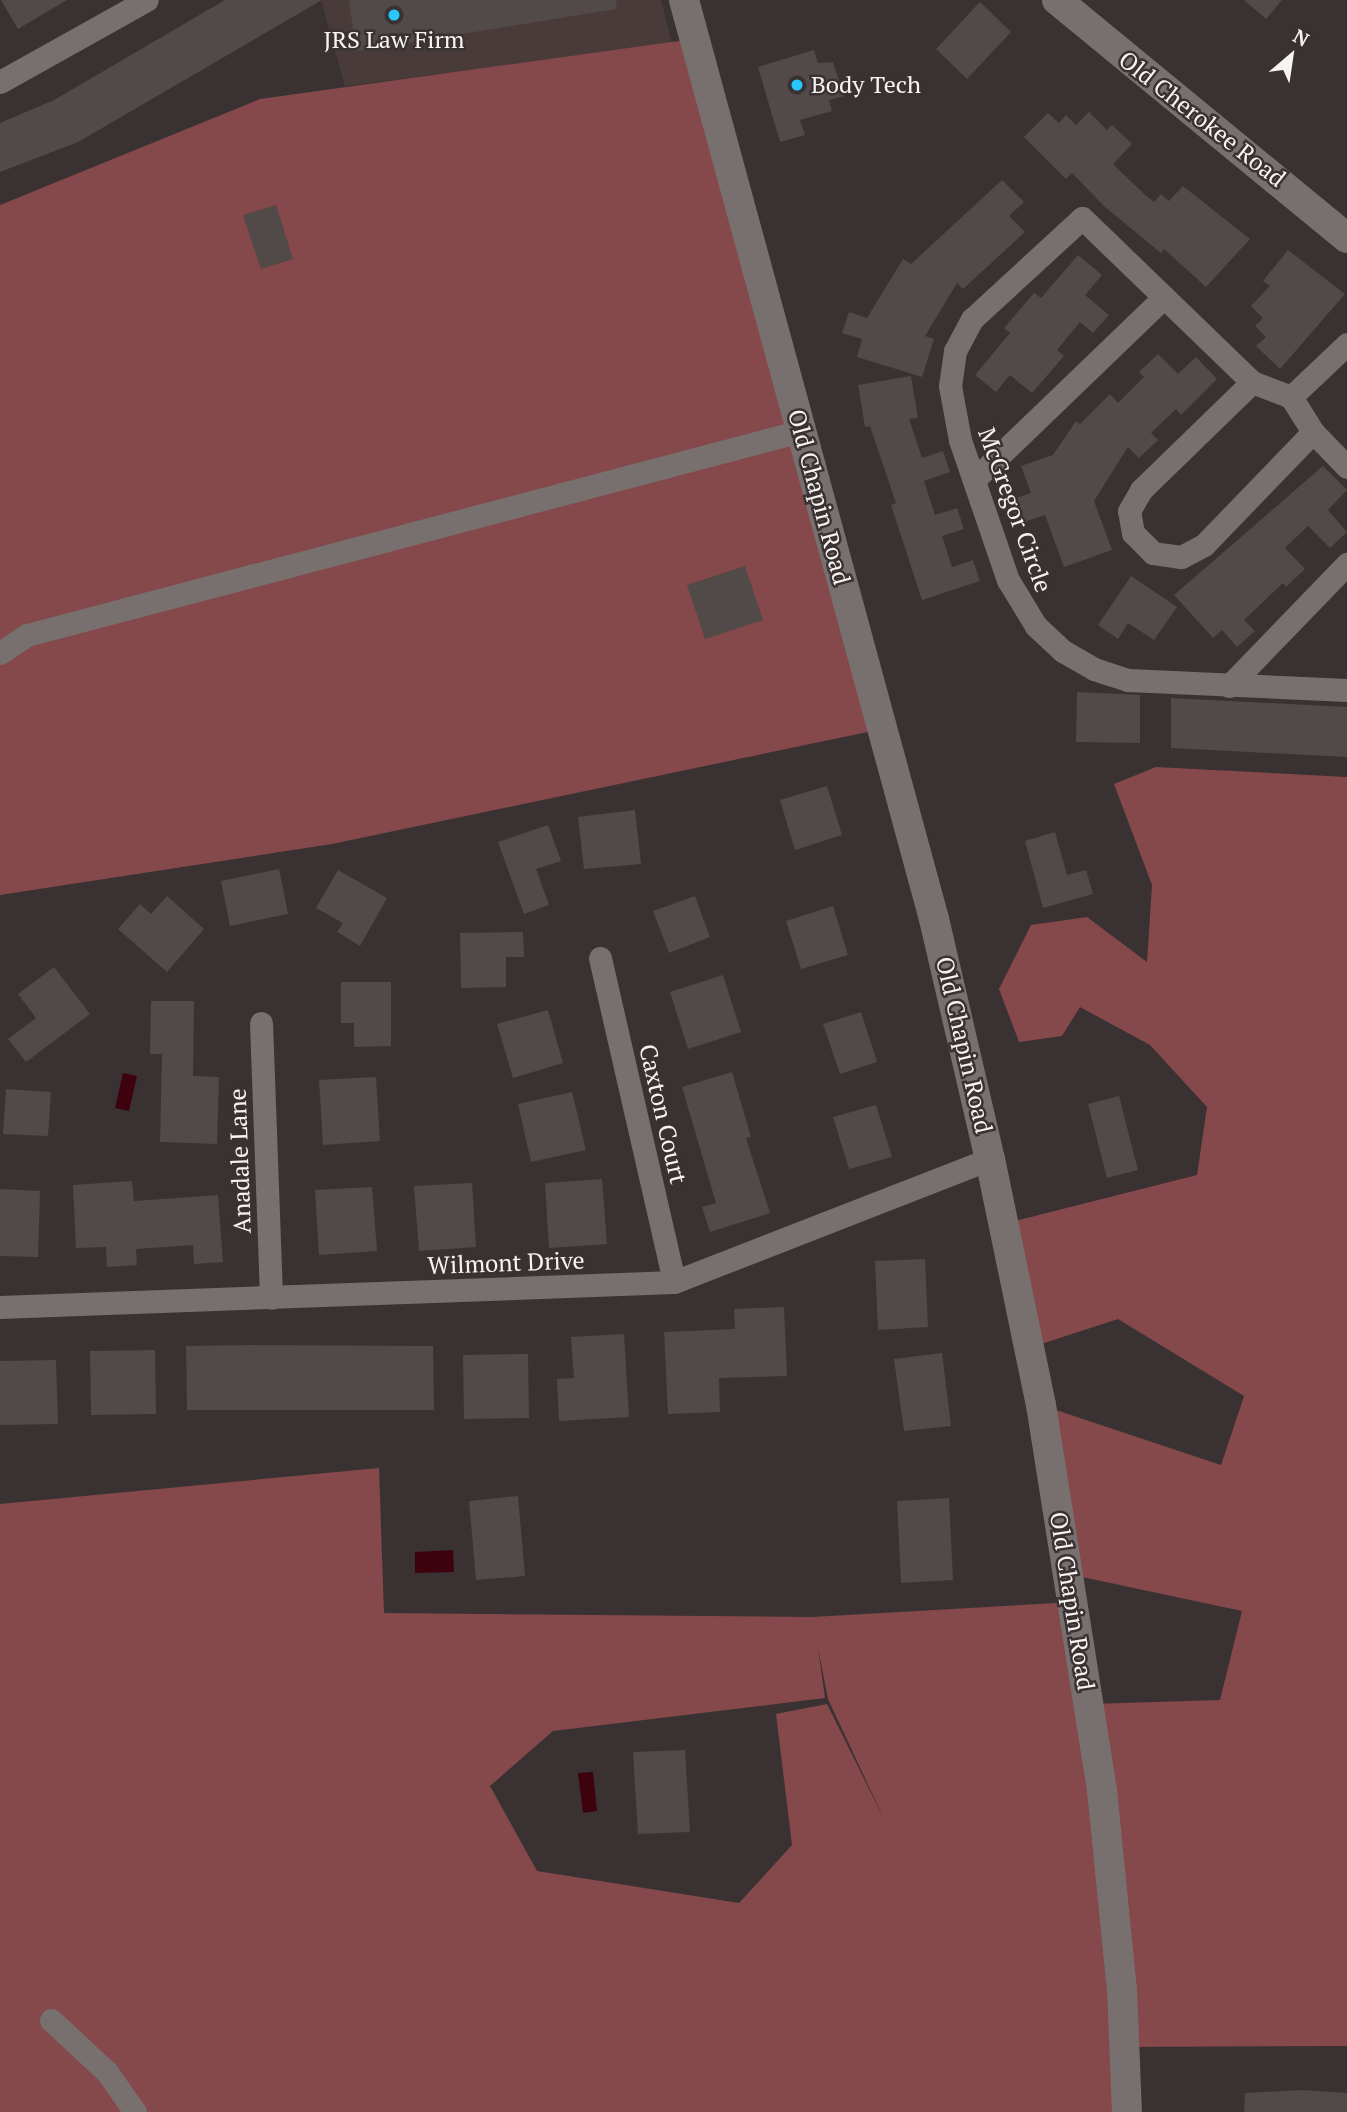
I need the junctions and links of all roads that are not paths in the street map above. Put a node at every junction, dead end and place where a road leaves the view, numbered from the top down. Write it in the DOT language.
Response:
graph roads {
  1 [pos="148,0"];
  2 [pos="684,0"];
  3 [pos="1057,0"];
  4 [pos="0,82"];
  5 [pos="1347,238"];
  6 [pos="1164,297"];
  7 [pos="1347,344"];
  8 [pos="1252,382"];
  9 [pos="1291,397"];
  10 [pos="801,431"];
  11 [pos="1313,432"];
  12 [pos="1347,467"];
  13 [pos="976,478"];
  14 [pos="1347,564"];
  15 [pos="0,653"];
  16 [pos="1229,686"];
  17 [pos="1347,690"];
  18 [pos="600,958"];
  19 [pos="261,1023"];
  20 [pos="990,1159"];
  21 [pos="674,1282"];
  22 [pos="271,1298"];
  23 [pos="0,1307"];
  24 [pos="51,2020"];
  25 [pos="135,2112"];
  26 [pos="1127,2112"];
  1 -- 4 [label="street"];
  2 -- 10 [label="street, Old Chapin Road"];
  3 -- 5 [label="street, Old Cherokee Road"];
  6 -- 8 [label="street"];
  6 -- 13 [label="street"];
  6 -- 13 [label="street, McGregor Circle"];
  7 -- 9 [label="street"];
  8 -- 9 [label="street"];
  8 -- 11 [label="street"];
  9 -- 11 [label="street"];
  10 -- 15 [label="street"];
  10 -- 20 [label="street, Old Chapin Road"];
  11 -- 12 [label="street"];
  13 -- 16 [label="street, McGregor Circle"];
  14 -- 16 [label="street"];
  16 -- 17 [label="street, McGregor Circle"];
  18 -- 21 [label="street, Caxton Court"];
  19 -- 22 [label="street, Anadale Lane"];
  20 -- 21 [label="street, Wilmont Drive"];
  20 -- 26 [label="street, Old Chapin Road"];
  21 -- 22 [label="street, Wilmont Drive"];
  22 -- 23 [label="street, Wilmont Drive"];
  24 -- 25 [label="street"];
}
